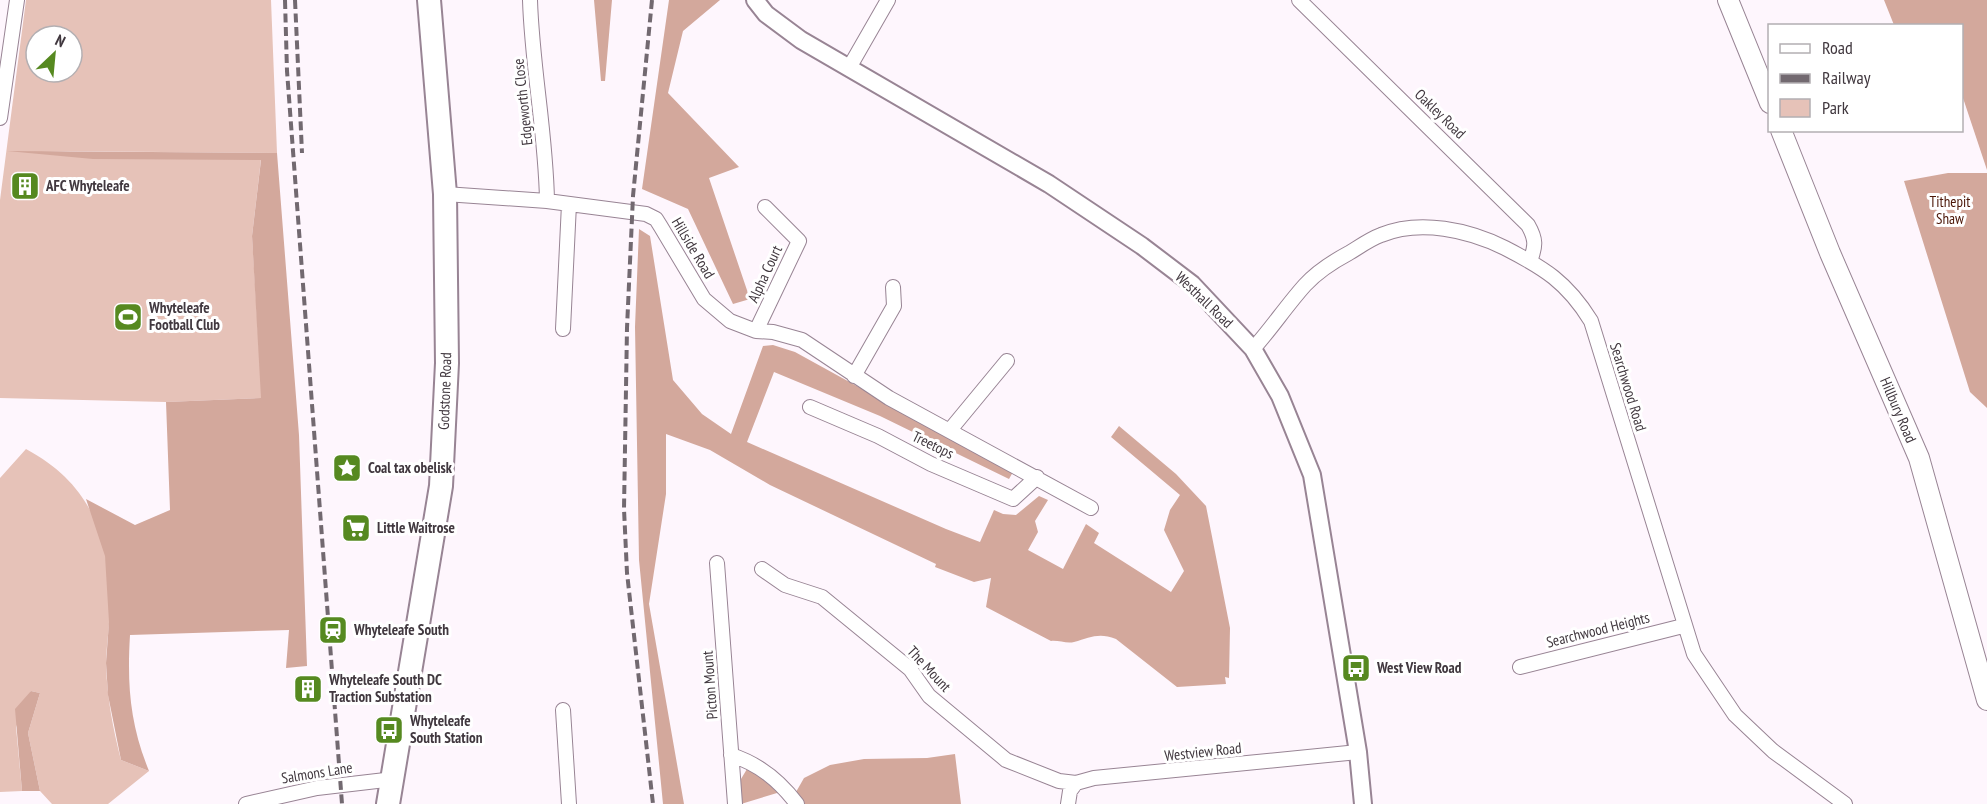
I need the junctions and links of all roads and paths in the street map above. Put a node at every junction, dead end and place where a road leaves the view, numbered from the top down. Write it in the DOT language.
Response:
graph roads {
  1 [pos="17,0"];
  2 [pos="429,0"];
  3 [pos="530,0"];
  4 [pos="755,0"];
  5 [pos="888,0"];
  6 [pos="1299,0"];
  7 [pos="1728,0"];
  8 [pos="849,68"];
  9 [pos="1768,98"];
  10 [pos="0,118"];
  11 [pos="1782,132"];
  12 [pos="445,194"];
  13 [pos="547,201"];
  14 [pos="569,204"];
  15 [pos="765,207"];
  16 [pos="1530,261"];
  17 [pos="894,287"];
  18 [pos="563,329"];
  19 [pos="756,332"];
  20 [pos="1253,349"];
  21 [pos="1007,361"];
  22 [pos="854,376"];
  23 [pos="810,407"];
  24 [pos="950,430"];
  25 [pos="1036,477"];
  26 [pos="1091,508"];
  27 [pos="717,563"];
  28 [pos="762,569"];
  29 [pos="1683,626"];
  30 [pos="1520,667"];
  31 [pos="1987,700"];
  32 [pos="563,710"];
  33 [pos="1358,752"];
  34 [pos="731,755"];
  35 [pos="394,779"];
  36 [pos="1076,783"];
  37 [pos="246,804"];
  38 [pos="388,804"];
  39 [pos="397,804"];
  40 [pos="569,804"];
  41 [pos="735,804"];
  42 [pos="797,804"];
  43 [pos="1068,804"];
  44 [pos="1363,804"];
  45 [pos="1845,804"];
  1 -- 10 [label="street"];
  2 -- 12 [label="highway, Godstone Road"];
  3 -- 13 [label="street, Edgeworth Close"];
  4 -- 8 [label="street, Westhall Road"];
  5 -- 8 [label="street"];
  6 -- 16 [label="street, Oakley Road"];
  7 -- 9 [label="main road"];
  8 -- 20 [label="street, Westhall Road"];
  11 -- 31 [label="main road, Hillbury Road"];
  12 -- 13 [label="street, Hillside Road"];
  12 -- 35 [label="highway, Godstone Road"];
  13 -- 14 [label="street, Hillside Road"];
  14 -- 18 [label="street"];
  14 -- 19 [label="street, Hillside Road"];
  15 -- 19 [label="street, Alpha Court"];
  16 -- 20 [label="street, Searchwood Road"];
  16 -- 29 [label="street, Searchwood Road"];
  17 -- 22 [label="street"];
  19 -- 22 [label="street, Hillside Road"];
  20 -- 33 [label="street, Westhall Road"];
  21 -- 24 [label="street"];
  22 -- 24 [label="street, Hillside Road"];
  23 -- 25 [label="street, Treetops"];
  24 -- 25 [label="street, Hillside Road"];
  25 -- 26 [label="street, Hillside Road"];
  27 -- 34 [label="street, Picton Mount"];
  28 -- 36 [label="street, The Mount"];
  29 -- 30 [label="street, Searchwood Heights"];
  29 -- 45 [label="street, Searchwood Road"];
  32 -- 40 [label="street"];
  33 -- 36 [label="street, Westview Road"];
  33 -- 44 [label="street, Westhall Road"];
  34 -- 41 [label="street, Picton Mount"];
  34 -- 42 [label="street"];
  35 -- 37 [label="street, Salmons Lane"];
  35 -- 38 [label="highway, Godstone Road"];
  35 -- 39 [label="highway, Godstone Road"];
  36 -- 43 [label="street"];
}
